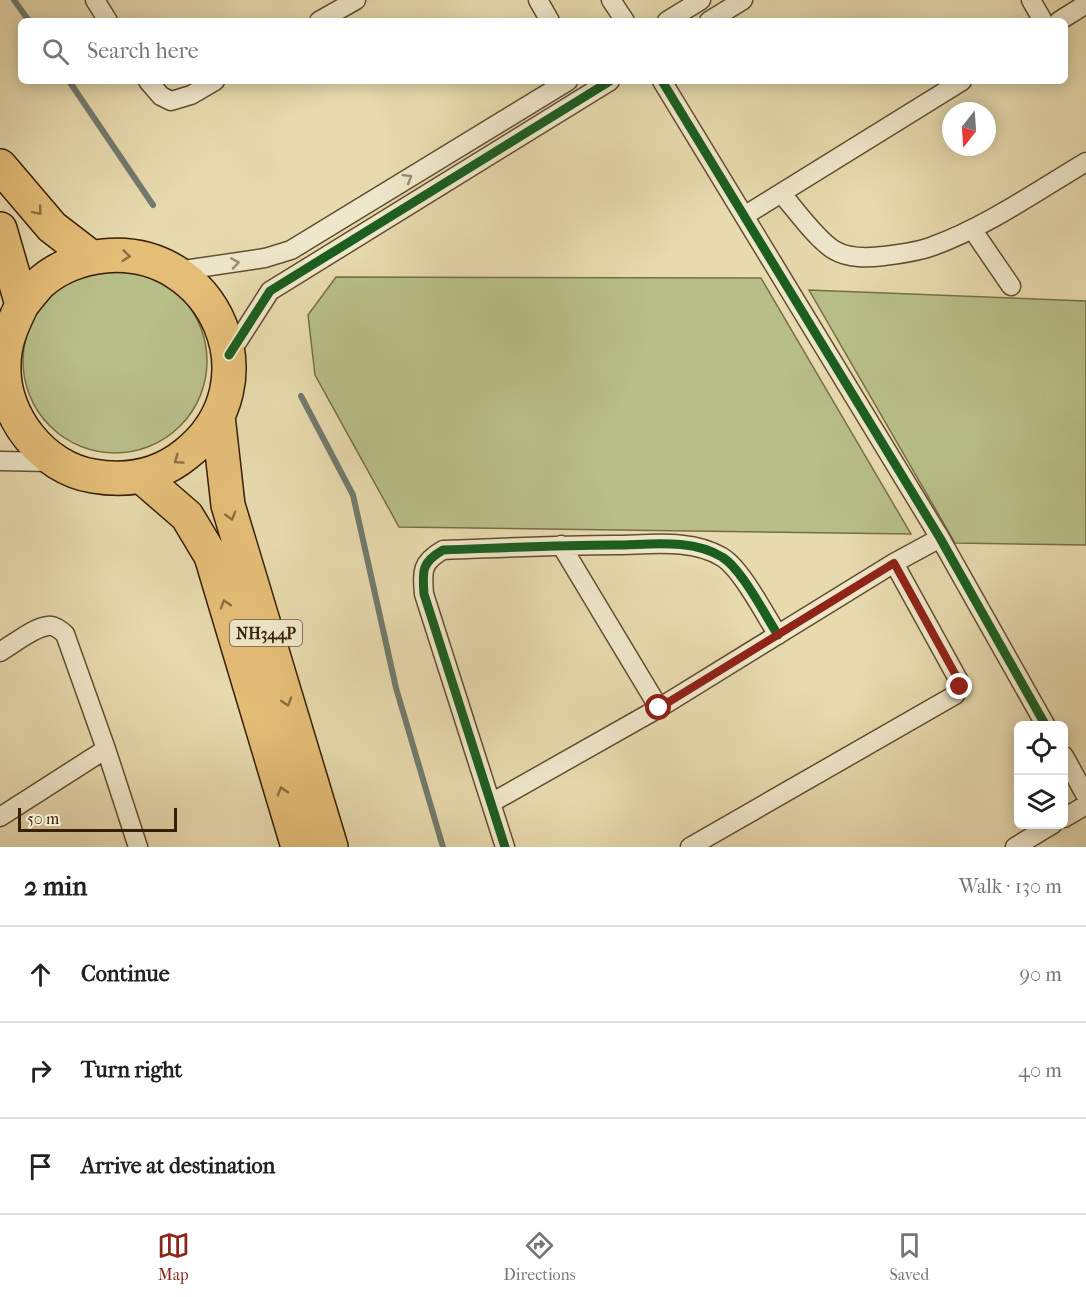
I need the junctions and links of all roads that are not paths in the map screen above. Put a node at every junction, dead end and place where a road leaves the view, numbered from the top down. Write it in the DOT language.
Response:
graph roads {
  1 [pos="96,0"];
  2 [pos="356,0"];
  3 [pos="538,0"];
  4 [pos="611,0"];
  5 [pos="701,0"];
  6 [pos="744,0"];
  7 [pos="1031,0"];
  8 [pos="1086,4"];
  9 [pos="106,18"];
  10 [pos="324,18"];
  11 [pos="548,18"];
  12 [pos="623,18"];
  13 [pos="672,18"];
  14 [pos="714,18"];
  15 [pos="1041,18"];
  16 [pos="1064,18"];
  17 [pos="151,84"];
  18 [pos="210,84"];
  19 [pos="563,84"];
  20 [pos="664,84"];
  21 [pos="957,84"];
  22 [pos="590,86"];
  23 [pos="1086,162"];
  24 [pos="0,166"];
  25 [pos="781,193"];
  26 [pos="744,216"];
  27 [pos="0,229"];
  28 [pos="972,229"];
  29 [pos="91,257"];
  30 [pos="177,271"];
  31 [pos="1011,286"];
  32 [pos="22,305"];
  33 [pos="229,355"];
  34 [pos="2,376"];
  35 [pos="219,416"];
  36 [pos="0,461"];
  37 [pos="56,462"];
  38 [pos="142,477"];
  39 [pos="940,538"];
  40 [pos="561,545"];
  41 [pos="894,563"];
  42 [pos="778,635"];
  43 [pos="0,652"];
  44 [pos="659,708"];
  45 [pos="1043,721"];
  46 [pos="106,749"];
  47 [pos="1068,763"];
  48 [pos="1086,796"];
  49 [pos="491,803"];
  50 [pos="1086,805"];
  51 [pos="1068,816"];
  52 [pos="0,817"];
  53 [pos="1046,829"];
  54 [pos="138,847"];
  55 [pos="298,847"];
  56 [pos="331,847"];
  57 [pos="505,847"];
  58 [pos="690,847"];
  59 [pos="1016,847"];
  1 -- 9 [label="street"];
  2 -- 10 [label="street"];
  3 -- 11 [label="street"];
  4 -- 12 [label="street"];
  5 -- 13 [label="street"];
  6 -- 14 [label="street"];
  7 -- 15 [label="street"];
  8 -- 16 [label="street"];
  17 -- 18 [label="street"];
  30 -- 19 [label="street, one-way"];
  20 -- 26 [label="street"];
  21 -- 25 [label="street"];
  22 -- 33 [label="street"];
  23 -- 28 [label="street"];
  24 -- 29 [label="highway, one-way"];
  25 -- 26 [label="street"];
  25 -- 28 [label="street"];
  26 -- 39 [label="street"];
  27 -- 32 [label="highway"];
  28 -- 31 [label="street"];
  29 -- 30 [label="highway, one-way"];
  29 -- 32 [label="highway"];
  30 -- 33 [label="highway"];
  32 -- 34 [label="highway"];
  33 -- 35 [label="highway"];
  34 -- 37 [label="highway"];
  35 -- 38 [label="highway, one-way"];
  35 -- 56 [label="highway, NH344P, one-way"];
  36 -- 37 [label="street"];
  37 -- 38 [label="highway"];
  55 -- 38 [label="highway, NH344P, one-way"];
  39 -- 41 [label="street"];
  39 -- 45 [label="street"];
  40 -- 42 [label="street"];
  40 -- 44 [label="street"];
  40 -- 49 [label="street"];
  41 -- 42 [label="street"];
  41 -- 58 [label="street"];
  42 -- 44 [label="street"];
  43 -- 46 [label="street"];
  44 -- 49 [label="street"];
  46 -- 52 [label="street"];
  46 -- 54 [label="street"];
  47 -- 48 [label="street"];
  49 -- 57 [label="street"];
  50 -- 51 [label="street"];
  53 -- 59 [label="street"];
}
